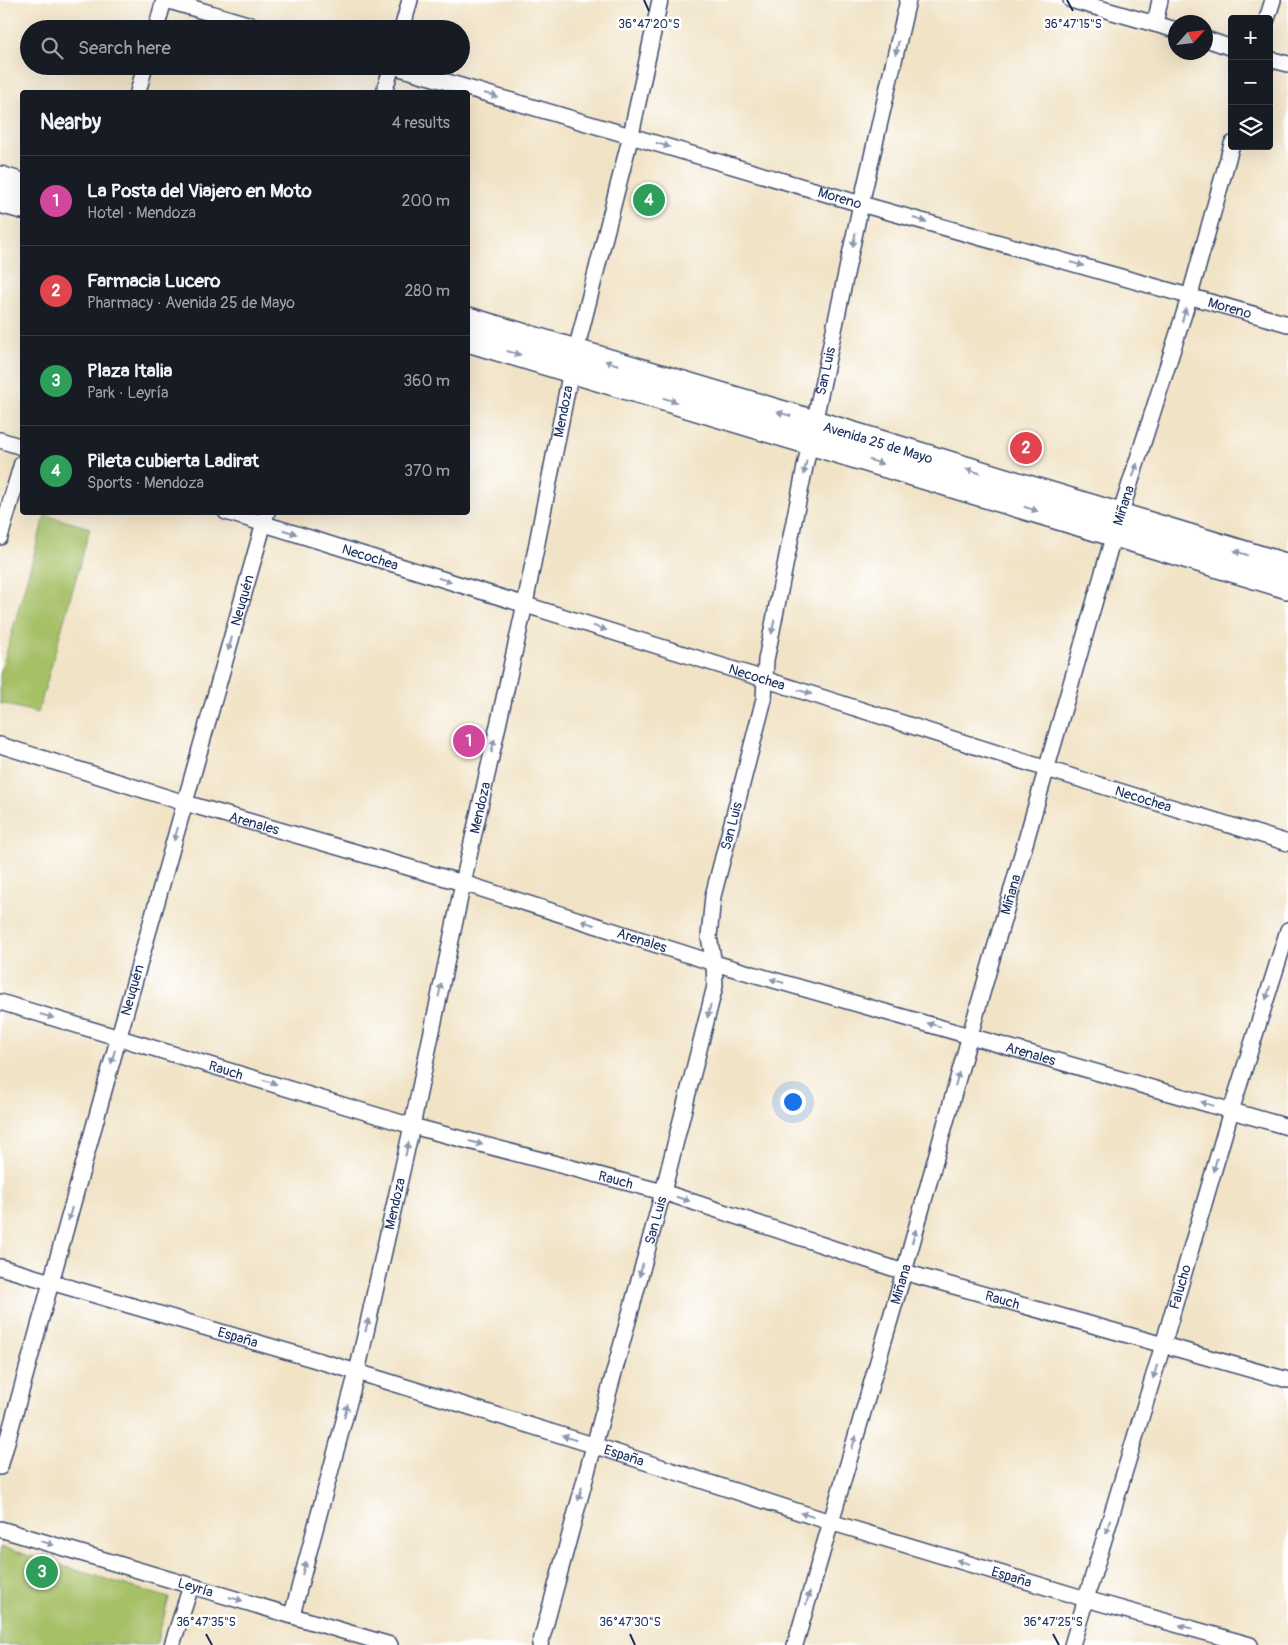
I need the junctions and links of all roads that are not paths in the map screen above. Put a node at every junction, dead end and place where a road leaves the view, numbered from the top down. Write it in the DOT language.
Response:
graph roads {
  1 [pos="165,0"];
  2 [pos="410,0"];
  3 [pos="660,0"];
  4 [pos="908,0"];
  5 [pos="1071,0"];
  6 [pos="1160,0"];
  7 [pos="1273,0"];
  8 [pos="1268,15"];
  9 [pos="159,20"];
  10 [pos="233,20"];
  11 [pos="404,20"];
  12 [pos="1155,24"];
  13 [pos="1168,28"];
  14 [pos="1213,41"];
  15 [pos="1228,47"];
  16 [pos="1273,60"];
  17 [pos="1288,64"];
  18 [pos="143,75"];
  19 [pos="390,75"];
  20 [pos="424,75"];
  21 [pos="139,90"];
  22 [pos="385,90"];
  23 [pos="631,136"];
  24 [pos="1230,150"];
  25 [pos="0,179"];
  26 [pos="20,185"];
  27 [pos="0,200"];
  28 [pos="861,204"];
  29 [pos="20,205"];
  30 [pos="1190,295"];
  31 [pos="470,321"];
  32 [pos="1288,324"];
  33 [pos="470,339"];
  34 [pos="573,361"];
  35 [pos="812,432"];
  36 [pos="0,440"];
  37 [pos="20,446"];
  38 [pos="20,470"];
  39 [pos="246,515"];
  40 [pos="265,518"];
  41 [pos="1117,525"];
  42 [pos="0,537"];
  43 [pos="1288,567"];
  44 [pos="1288,586"];
  45 [pos="525,604"];
  46 [pos="764,679"];
  47 [pos="0,744"];
  48 [pos="1047,769"];
  49 [pos="185,803"];
  50 [pos="1288,843"];
  51 [pos="463,882"];
  52 [pos="1288,930"];
  53 [pos="714,963"];
  54 [pos="0,1002"];
  55 [pos="970,1035"];
  56 [pos="119,1036"];
  57 [pos="1231,1111"];
  58 [pos="412,1126"];
  59 [pos="1288,1127"];
  60 [pos="663,1192"];
  61 [pos="0,1268"];
  62 [pos="904,1272"];
  63 [pos="52,1282"];
  64 [pos="1163,1346"];
  65 [pos="356,1372"];
  66 [pos="1288,1380"];
  67 [pos="593,1445"];
  68 [pos="0,1467"];
  69 [pos="830,1522"];
  70 [pos="0,1529"];
  71 [pos="191,1586"];
  72 [pos="1086,1599"];
  73 [pos="292,1615"];
  74 [pos="172,1645"];
  75 [pos="390,1645"];
  76 [pos="540,1645"];
  77 [pos="795,1645"];
  78 [pos="1072,1645"];
  79 [pos="1250,1645"];
  1 -- 9 [label="street"];
  1 -- 10 [label="street"];
  2 -- 11 [label="street"];
  3 -- 23 [label="street, Mendoza"];
  4 -- 28 [label="street, San Luis, one-way"];
  5 -- 12 [label="street"];
  6 -- 12 [label="street"];
  7 -- 8 [label="street"];
  12 -- 13 [label="street"];
  14 -- 15 [label="street"];
  16 -- 17 [label="street"];
  18 -- 21 [label="street"];
  19 -- 22 [label="street"];
  20 -- 23 [label="street, Moreno, one-way"];
  23 -- 28 [label="street, Moreno, one-way"];
  23 -- 34 [label="street, Mendoza"];
  24 -- 30 [label="street, Miñana"];
  25 -- 26 [label="main road"];
  27 -- 29 [label="main road"];
  28 -- 30 [label="street, Moreno, one-way"];
  28 -- 35 [label="street, San Luis, one-way"];
  30 -- 32 [label="street, Moreno"];
  41 -- 30 [label="street, Miñana, one-way"];
  31 -- 34 [label="main road, Avenida 25 de Mayo"];
  33 -- 34 [label="main road, Avenida 25 de Mayo, one-way"];
  34 -- 35 [label="main road, Avenida 25 de Mayo"];
  34 -- 45 [label="street, Mendoza"];
  35 -- 41 [label="main road, Avenida 25 de Mayo"];
  35 -- 46 [label="street, San Luis, one-way"];
  36 -- 37 [label="street"];
  38 -- 42 [label="street"];
  39 -- 40 [label="street, Necochea"];
  40 -- 45 [label="street, Necochea, one-way"];
  40 -- 49 [label="street, Neuquén, one-way"];
  43 -- 41 [label="main road, Avenida 25 de Mayo, one-way"];
  41 -- 44 [label="main road, Avenida 25 de Mayo"];
  41 -- 48 [label="street, Miñana"];
  45 -- 46 [label="street, Necochea, one-way"];
  51 -- 45 [label="street, Mendoza, one-way"];
  46 -- 48 [label="street, Necochea, one-way"];
  46 -- 53 [label="street, San Luis"];
  47 -- 49 [label="street, Arenales"];
  48 -- 50 [label="street, Necochea"];
  48 -- 55 [label="street, Miñana"];
  49 -- 51 [label="street, Arenales"];
  49 -- 56 [label="street, Neuquén, one-way"];
  53 -- 51 [label="street, Arenales, one-way"];
  58 -- 51 [label="street, Mendoza, one-way"];
  52 -- 57 [label="street, Falucho, one-way"];
  55 -- 53 [label="street, Arenales, one-way"];
  53 -- 60 [label="street, San Luis, one-way"];
  54 -- 56 [label="street, Rauch, one-way"];
  57 -- 55 [label="street, Arenales, one-way"];
  62 -- 55 [label="street, Miñana, one-way"];
  56 -- 58 [label="street, Rauch, one-way"];
  56 -- 63 [label="street, Neuquén, one-way"];
  57 -- 59 [label="street, Arenales"];
  57 -- 64 [label="street, Falucho, one-way"];
  58 -- 60 [label="street, Rauch, one-way"];
  65 -- 58 [label="street, Mendoza, one-way"];
  60 -- 62 [label="street, Rauch, one-way"];
  60 -- 67 [label="street, San Luis, one-way"];
  61 -- 63 [label="street, España"];
  62 -- 64 [label="street, Rauch"];
  69 -- 62 [label="street, Miñana, one-way"];
  63 -- 65 [label="street, España"];
  63 -- 68 [label="street, Neuquén"];
  64 -- 66 [label="street, Rauch"];
  64 -- 72 [label="street, Falucho, one-way"];
  67 -- 65 [label="street, España, one-way"];
  73 -- 65 [label="street, Mendoza, one-way"];
  69 -- 67 [label="street, España, one-way"];
  67 -- 76 [label="street, San Luis, one-way"];
  72 -- 69 [label="street, España, one-way"];
  77 -- 69 [label="street, Miñana, one-way"];
  70 -- 71 [label="street, Leyría, one-way"];
  71 -- 73 [label="street, Leyría, one-way"];
  71 -- 74 [label="street"];
  72 -- 78 [label="street, Falucho"];
  79 -- 72 [label="street, España, one-way"];
  73 -- 75 [label="street, Leyría"];
}
